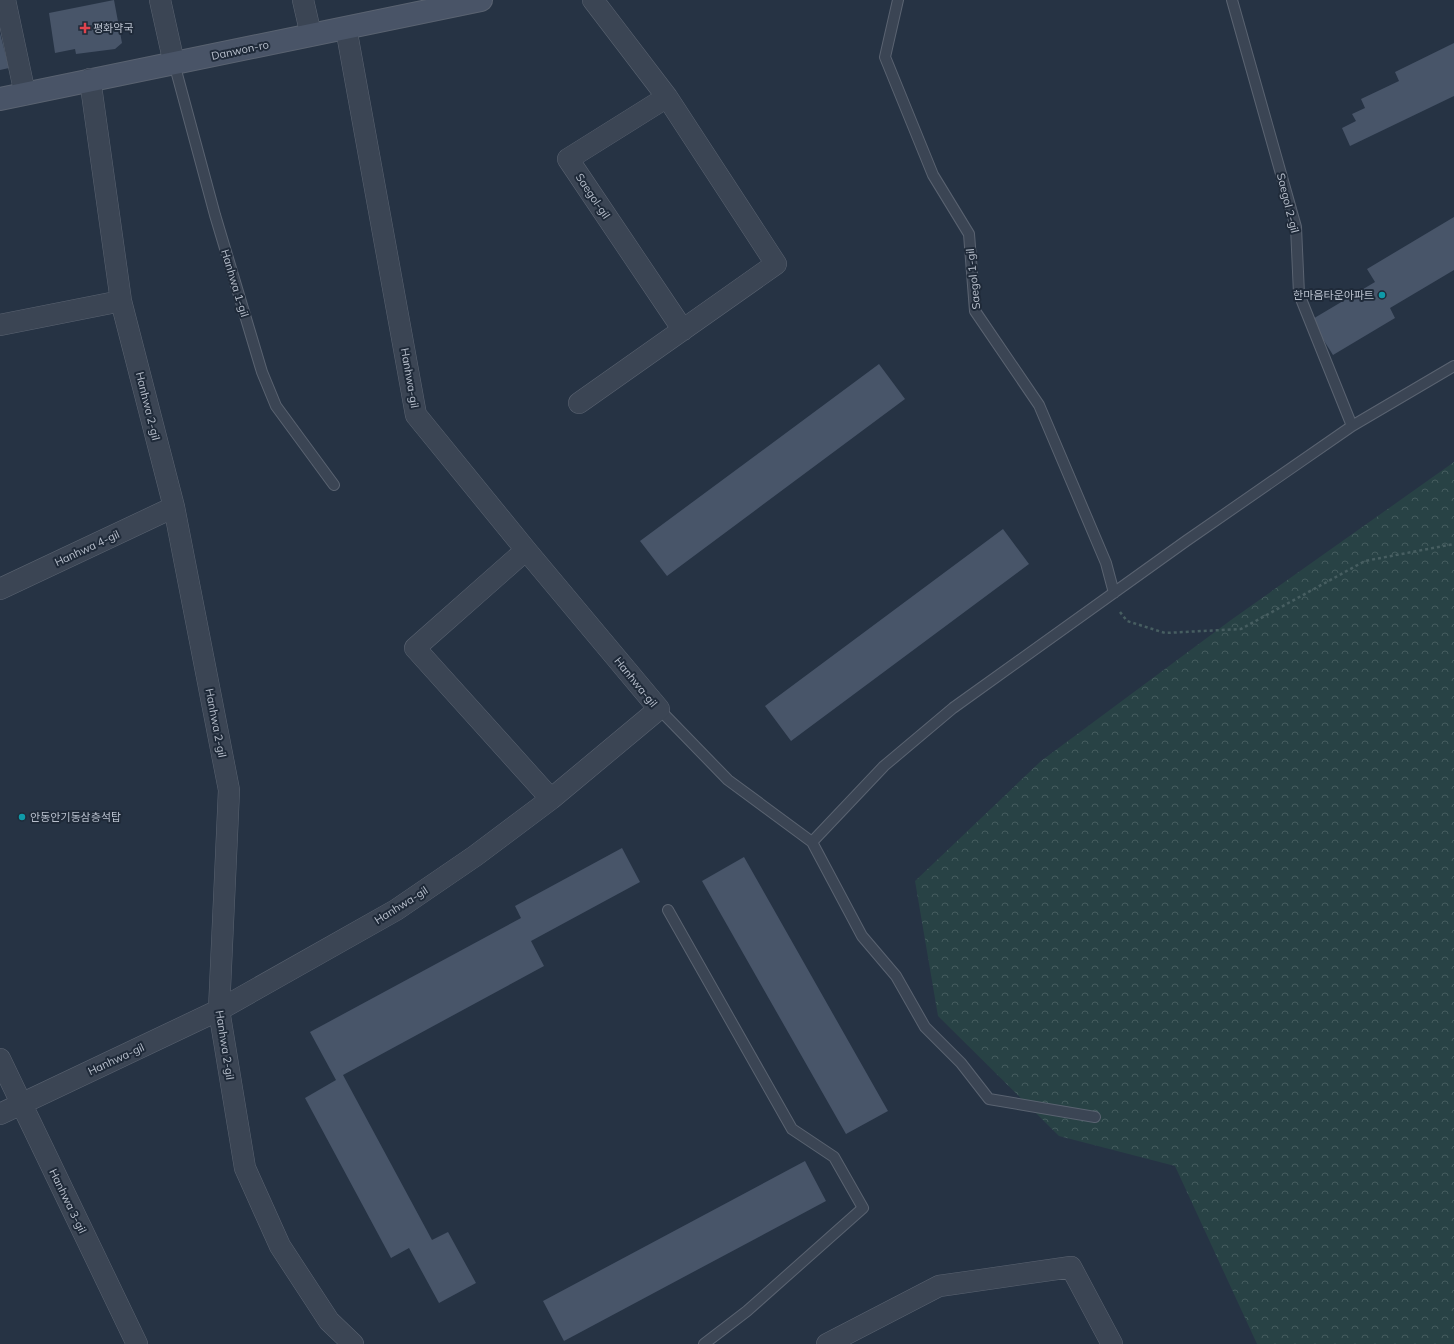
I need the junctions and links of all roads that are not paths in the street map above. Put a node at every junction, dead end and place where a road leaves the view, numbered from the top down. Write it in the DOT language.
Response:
graph roads {
  1 [pos="5,0"];
  2 [pos="160,0"];
  3 [pos="303,0"];
  4 [pos="480,0"];
  5 [pos="593,0"];
  6 [pos="898,0"];
  7 [pos="1232,0"];
  8 [pos="421,6"];
  9 [pos="346,28"];
  10 [pos="312,35"];
  11 [pos="174,63"];
  12 [pos="90,80"];
  13 [pos="25,94"];
  14 [pos="667,97"];
  15 [pos="0,99"];
  16 [pos="121,301"];
  17 [pos="0,325"];
  18 [pos="683,330"];
  19 [pos="1454,366"];
  20 [pos="579,404"];
  21 [pos="1352,426"];
  22 [pos="334,485"];
  23 [pos="174,507"];
  24 [pos="526,550"];
  25 [pos="0,589"];
  26 [pos="1114,592"];
  27 [pos="659,709"];
  28 [pos="552,799"];
  29 [pos="812,842"];
  30 [pos="668,910"];
  31 [pos="219,1010"];
  32 [pos="0,1059"];
  33 [pos="22,1103"];
  34 [pos="0,1114"];
  35 [pos="1095,1117"];
  36 [pos="137,1344"];
  37 [pos="353,1344"];
  38 [pos="704,1344"];
  39 [pos="827,1344"];
  40 [pos="1112,1344"];
  1 -- 13 [label="street"];
  2 -- 11 [label="street"];
  3 -- 10 [label="street"];
  4 -- 8 [label="street, Danwon-ro"];
  5 -- 14 [label="street"];
  6 -- 26 [label="lane, Saegol 1-gil"];
  7 -- 21 [label="lane, Saegol 2-gil"];
  8 -- 9 [label="street, Danwon-ro"];
  9 -- 10 [label="street, Danwon-ro"];
  9 -- 24 [label="street, Hanhwa-gil"];
  10 -- 11 [label="street, Danwon-ro"];
  11 -- 12 [label="street, Danwon-ro"];
  11 -- 22 [label="lane, Hanhwa 1-gil"];
  12 -- 13 [label="street, Danwon-ro"];
  12 -- 16 [label="street, Hanhwa 2-gil"];
  13 -- 15 [label="street, Danwon-ro"];
  14 -- 18 [label="street"];
  14 -- 18 [label="street, Saegol-gil"];
  16 -- 17 [label="street"];
  16 -- 23 [label="street, Hanhwa 2-gil"];
  18 -- 20 [label="street"];
  19 -- 21 [label="lane"];
  21 -- 26 [label="lane"];
  23 -- 25 [label="street, Hanhwa 4-gil"];
  23 -- 31 [label="street, Hanhwa 2-gil"];
  24 -- 27 [label="street, Hanhwa-gil"];
  24 -- 28 [label="street"];
  26 -- 29 [label="lane"];
  27 -- 28 [label="street, Hanhwa-gil"];
  27 -- 29 [label="lane"];
  28 -- 31 [label="street, Hanhwa-gil"];
  29 -- 35 [label="lane"];
  30 -- 38 [label="lane"];
  31 -- 33 [label="street, Hanhwa-gil"];
  31 -- 37 [label="street, Hanhwa 2-gil"];
  32 -- 33 [label="street, Hanhwa 3-gil"];
  33 -- 34 [label="street, Hanhwa-gil"];
  33 -- 36 [label="street, Hanhwa 3-gil"];
  39 -- 40 [label="street"];
}
